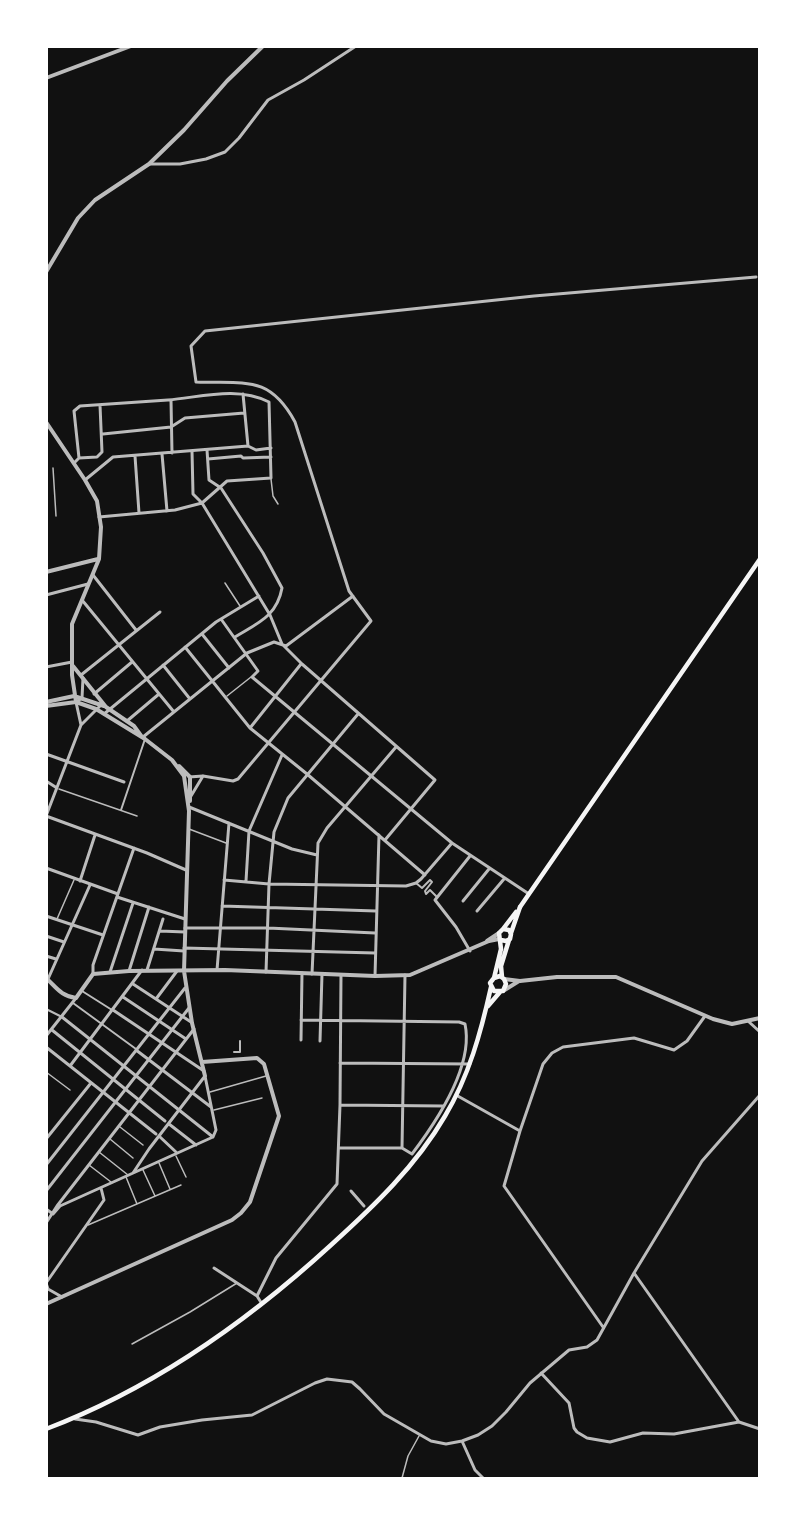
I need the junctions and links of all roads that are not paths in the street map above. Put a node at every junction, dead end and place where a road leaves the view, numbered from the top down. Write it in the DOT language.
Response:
graph roads {
  1 [pos="131,46"];
  2 [pos="263,46"];
  3 [pos="356,46"];
  4 [pos="46,78"];
  5 [pos="149,164"];
  6 [pos="46,272"];
  7 [pos="756,277"];
  8 [pos="243,394"];
  9 [pos="171,400"];
  10 [pos="100,405"];
  11 [pos="244,413"];
  12 [pos="46,422"];
  13 [pos="171,427"];
  14 [pos="54,433"];
  15 [pos="46,434"];
  16 [pos="103,434"];
  17 [pos="248,446"];
  18 [pos="271,448"];
  19 [pos="207,450"];
  20 [pos="192,451"];
  21 [pos="172,453"];
  22 [pos="162,454"];
  23 [pos="135,456"];
  24 [pos="271,457"];
  25 [pos="79,458"];
  26 [pos="207,459"];
  27 [pos="74,463"];
  28 [pos="53,468"];
  29 [pos="271,478"];
  30 [pos="85,480"];
  31 [pos="220,488"];
  32 [pos="202,503"];
  33 [pos="278,504"];
  34 [pos="167,511"];
  35 [pos="139,513"];
  36 [pos="56,516"];
  37 [pos="99,517"];
  38 [pos="99,559"];
  39 [pos="759,559"];
  40 [pos="46,572"];
  41 [pos="92,574"];
  42 [pos="225,583"];
  43 [pos="88,584"];
  44 [pos="46,595"];
  45 [pos="353,596"];
  46 [pos="259,597"];
  47 [pos="82,600"];
  48 [pos="241,607"];
  49 [pos="160,612"];
  50 [pos="270,615"];
  51 [pos="221,619"];
  52 [pos="136,630"];
  53 [pos="201,634"];
  54 [pos="277,634"];
  55 [pos="235,637"];
  56 [pos="274,642"];
  57 [pos="118,644"];
  58 [pos="282,644"];
  59 [pos="184,647"];
  60 [pos="247,653"];
  61 [pos="133,662"];
  62 [pos="73,664"];
  63 [pos="302,664"];
  64 [pos="163,665"];
  65 [pos="46,667"];
  66 [pos="229,668"];
  67 [pos="82,677"];
  68 [pos="252,677"];
  69 [pos="147,678"];
  70 [pos="213,681"];
  71 [pos="321,681"];
  72 [pos="94,693"];
  73 [pos="159,694"];
  74 [pos="74,696"];
  75 [pos="226,696"];
  76 [pos="276,697"];
  77 [pos="82,698"];
  78 [pos="190,699"];
  79 [pos="76,702"];
  80 [pos="46,704"];
  81 [pos="105,707"];
  82 [pos="96,709"];
  83 [pos="174,712"];
  84 [pos="295,712"];
  85 [pos="104,714"];
  86 [pos="358,714"];
  87 [pos="127,721"];
  88 [pos="81,725"];
  89 [pos="250,728"];
  90 [pos="144,738"];
  91 [pos="269,743"];
  92 [pos="333,743"];
  93 [pos="396,747"];
  94 [pos="46,754"];
  95 [pos="282,755"];
  96 [pos="67,761"];
  97 [pos="175,763"];
  98 [pos="307,774"];
  99 [pos="184,776"];
  100 [pos="201,776"];
  101 [pos="371,776"];
  102 [pos="190,777"];
  103 [pos="46,781"];
  104 [pos="124,782"];
  105 [pos="57,788"];
  106 [pos="190,798"];
  107 [pos="345,807"];
  108 [pos="189,809"];
  109 [pos="411,809"];
  110 [pos="121,810"];
  111 [pos="46,816"];
  112 [pos="137,816"];
  113 [pos="229,823"];
  114 [pos="188,828"];
  115 [pos="249,831"];
  116 [pos="95,834"];
  117 [pos="379,835"];
  118 [pos="386,840"];
  119 [pos="273,841"];
  120 [pos="452,843"];
  121 [pos="227,844"];
  122 [pos="134,848"];
  123 [pos="316,855"];
  124 [pos="470,856"];
  125 [pos="46,868"];
  126 [pos="489,869"];
  127 [pos="186,870"];
  128 [pos="425,875"];
  129 [pos="74,879"];
  130 [pos="504,879"];
  131 [pos="224,880"];
  132 [pos="80,881"];
  133 [pos="246,882"];
  134 [pos="416,883"];
  135 [pos="269,884"];
  136 [pos="316,884"];
  137 [pos="90,885"];
  138 [pos="377,885"];
  139 [pos="529,894"];
  140 [pos="117,895"];
  141 [pos="437,897"];
  142 [pos="463,901"];
  143 [pos="134,903"];
  144 [pos="222,906"];
  145 [pos="149,907"];
  146 [pos="520,907"];
  147 [pos="269,908"];
  148 [pos="315,908"];
  149 [pos="376,911"];
  150 [pos="477,911"];
  151 [pos="46,916"];
  152 [pos="163,919"];
  153 [pos="185,919"];
  154 [pos="57,920"];
  155 [pos="72,925"];
  156 [pos="221,928"];
  157 [pos="268,928"];
  158 [pos="185,930"];
  159 [pos="315,930"];
  160 [pos="160,931"];
  161 [pos="375,933"];
  162 [pos="511,934"];
  163 [pos="103,935"];
  164 [pos="501,935"];
  165 [pos="46,936"];
  166 [pos="509,940"];
  167 [pos="64,942"];
  168 [pos="154,949"];
  169 [pos="184,949"];
  170 [pos="218,949"];
  171 [pos="267,950"];
  172 [pos="314,951"];
  173 [pos="470,951"];
  174 [pos="375,953"];
  175 [pos="46,956"];
  176 [pos="56,959"];
  177 [pos="145,970"];
  178 [pos="184,970"];
  179 [pos="217,970"];
  180 [pos="129,971"];
  181 [pos="177,971"];
  182 [pos="110,972"];
  183 [pos="266,972"];
  184 [pos="302,973"];
  185 [pos="93,974"];
  186 [pos="312,974"];
  187 [pos="322,974"];
  188 [pos="341,975"];
  189 [pos="405,975"];
  190 [pos="375,976"];
  191 [pos="47,978"];
  192 [pos="494,978"];
  193 [pos="503,978"];
  194 [pos="520,981"];
  195 [pos="133,984"];
  196 [pos="491,987"];
  197 [pos="185,988"];
  198 [pos="82,990"];
  199 [pos="502,991"];
  200 [pos="123,997"];
  201 [pos="156,999"];
  202 [pos="75,1000"];
  203 [pos="190,1007"];
  204 [pos="169,1008"];
  205 [pos="486,1008"];
  206 [pos="46,1009"];
  207 [pos="113,1010"];
  208 [pos="182,1016"];
  209 [pos="705,1016"];
  210 [pos="62,1017"];
  211 [pos="759,1018"];
  212 [pos="301,1020"];
  213 [pos="159,1021"];
  214 [pos="321,1021"];
  215 [pos="340,1021"];
  216 [pos="405,1021"];
  217 [pos="748,1021"];
  218 [pos="192,1023"];
  219 [pos="102,1024"];
  220 [pos="171,1029"];
  221 [pos="194,1029"];
  222 [pos="52,1030"];
  223 [pos="759,1032"];
  224 [pos="149,1034"];
  225 [pos="46,1036"];
  226 [pos="186,1039"];
  227 [pos="90,1040"];
  228 [pos="301,1040"];
  229 [pos="240,1041"];
  230 [pos="320,1041"];
  231 [pos="162,1042"];
  232 [pos="46,1047"];
  233 [pos="136,1050"];
  234 [pos="176,1052"];
  235 [pos="234,1052"];
  236 [pos="80,1053"];
  237 [pos="149,1059"];
  238 [pos="202,1062"];
  239 [pos="404,1062"];
  240 [pos="339,1063"];
  241 [pos="463,1064"];
  242 [pos="470,1064"];
  243 [pos="70,1066"];
  244 [pos="124,1066"];
  245 [pos="163,1070"];
  246 [pos="46,1072"];
  247 [pos="205,1074"];
  248 [pos="267,1075"];
  249 [pos="136,1076"];
  250 [pos="113,1080"];
  251 [pos="91,1083"];
  252 [pos="150,1086"];
  253 [pos="125,1089"];
  254 [pos="70,1090"];
  255 [pos="103,1093"];
  256 [pos="209,1093"];
  257 [pos="192,1094"];
  258 [pos="456,1095"];
  259 [pos="759,1095"];
  260 [pos="262,1098"];
  261 [pos="139,1100"];
  262 [pos="115,1102"];
  263 [pos="340,1105"];
  264 [pos="403,1106"];
  265 [pos="442,1106"];
  266 [pos="213,1109"];
  267 [pos="179,1110"];
  268 [pos="129,1113"];
  269 [pos="167,1123"];
  270 [pos="118,1126"];
  271 [pos="520,1131"];
  272 [pos="157,1135"];
  273 [pos="214,1136"];
  274 [pos="46,1138"];
  275 [pos="109,1138"];
  276 [pos="142,1145"];
  277 [pos="196,1145"];
  278 [pos="339,1148"];
  279 [pos="402,1148"];
  280 [pos="98,1152"];
  281 [pos="177,1155"];
  282 [pos="414,1156"];
  283 [pos="133,1158"];
  284 [pos="159,1162"];
  285 [pos="46,1165"];
  286 [pos="89,1165"];
  287 [pos="143,1169"];
  288 [pos="129,1176"];
  289 [pos="186,1177"];
  290 [pos="112,1183"];
  291 [pos="181,1185"];
  292 [pos="101,1188"];
  293 [pos="171,1190"];
  294 [pos="46,1191"];
  295 [pos="351,1191"];
  296 [pos="155,1196"];
  297 [pos="137,1204"];
  298 [pos="364,1206"];
  299 [pos="46,1209"];
  300 [pos="53,1214"];
  301 [pos="46,1223"];
  302 [pos="87,1226"];
  303 [pos="214,1268"];
  304 [pos="633,1273"];
  305 [pos="46,1283"];
  306 [pos="237,1283"];
  307 [pos="257,1296"];
  308 [pos="63,1297"];
  309 [pos="46,1304"];
  310 [pos="262,1304"];
  311 [pos="604,1328"];
  312 [pos="132,1344"];
  313 [pos="542,1373"];
  314 [pos="75,1419"];
  315 [pos="739,1422"];
  316 [pos="759,1429"];
  317 [pos="46,1430"];
  318 [pos="420,1435"];
  319 [pos="462,1441"];
  320 [pos="402,1479"];
  321 [pos="483,1479"];
  1 -- 4 [label="street"];
  2 -- 5 [label="street"];
  3 -- 5 [label="street"];
  5 -- 6 [label="street"];
  7 -- 45 [label="street"];
  8 -- 9 [label="street"];
  8 -- 11 [label="street"];
  8 -- 18 [label="street"];
  9 -- 10 [label="street"];
  9 -- 13 [label="street"];
  10 -- 16 [label="street"];
  10 -- 25 [label="street"];
  11 -- 13 [label="street"];
  11 -- 17 [label="street"];
  12 -- 14 [label="street"];
  13 -- 16 [label="street"];
  13 -- 21 [label="street"];
  14 -- 15 [label="street"];
  14 -- 27 [label="street"];
  16 -- 25 [label="street"];
  17 -- 18 [label="street"];
  17 -- 19 [label="street"];
  18 -- 24 [label="street"];
  19 -- 20 [label="street"];
  19 -- 26 [label="street"];
  20 -- 21 [label="street"];
  20 -- 32 [label="street"];
  21 -- 22 [label="street"];
  22 -- 23 [label="street"];
  22 -- 34 [label="street"];
  23 -- 30 [label="street"];
  23 -- 35 [label="street"];
  24 -- 26 [label="street"];
  24 -- 29 [label="street"];
  25 -- 27 [label="street"];
  26 -- 31 [label="street"];
  27 -- 30 [label="street"];
  28 -- 36 [label="lane"];
  29 -- 31 [label="street"];
  29 -- 33 [label="lane"];
  30 -- 37 [label="street"];
  31 -- 32 [label="street"];
  31 -- 50 [label="street"];
  32 -- 34 [label="street"];
  32 -- 46 [label="street"];
  34 -- 35 [label="street"];
  35 -- 37 [label="street"];
  37 -- 38 [label="street"];
  38 -- 40 [label="street"];
  38 -- 41 [label="street"];
  39 -- 139 [label="main road"];
  41 -- 43 [label="street"];
  41 -- 52 [label="street"];
  42 -- 48 [label="lane"];
  43 -- 44 [label="street"];
  43 -- 47 [label="street"];
  45 -- 58 [label="street"];
  45 -- 71 [label="street"];
  46 -- 48 [label="street"];
  46 -- 50 [label="street"];
  47 -- 57 [label="street"];
  47 -- 62 [label="street"];
  48 -- 51 [label="street"];
  49 -- 52 [label="street"];
  50 -- 54 [label="street"];
  50 -- 55 [label="street"];
  51 -- 53 [label="street"];
  51 -- 55 [label="street"];
  52 -- 57 [label="street"];
  53 -- 59 [label="street"];
  53 -- 66 [label="street"];
  54 -- 56 [label="street"];
  54 -- 58 [label="street"];
  55 -- 60 [label="street"];
  56 -- 58 [label="street"];
  56 -- 60 [label="street"];
  57 -- 61 [label="street"];
  57 -- 67 [label="street"];
  58 -- 63 [label="street"];
  59 -- 64 [label="street"];
  59 -- 70 [label="street"];
  60 -- 66 [label="street"];
  60 -- 68 [label="street"];
  61 -- 69 [label="street"];
  61 -- 72 [label="street"];
  62 -- 65 [label="street"];
  62 -- 67 [label="street"];
  62 -- 74 [label="street"];
  63 -- 71 [label="street"];
  63 -- 76 [label="street"];
  64 -- 69 [label="street"];
  64 -- 78 [label="street"];
  66 -- 70 [label="street"];
  67 -- 72 [label="street"];
  67 -- 77 [label="street"];
  68 -- 75 [label="lane"];
  68 -- 76 [label="street"];
  69 -- 73 [label="street"];
  69 -- 81 [label="street"];
  70 -- 75 [label="street"];
  70 -- 78 [label="street"];
  71 -- 84 [label="street"];
  71 -- 86 [label="street"];
  72 -- 81 [label="street"];
  73 -- 83 [label="street"];
  73 -- 87 [label="street"];
  74 -- 77 [label="street"];
  74 -- 79 [label="street"];
  74 -- 80 [label="street"];
  75 -- 89 [label="street"];
  76 -- 84 [label="street"];
  76 -- 89 [label="street"];
  77 -- 79 [label="street"];
  77 -- 81 [label="street"];
  78 -- 83 [label="street"];
  79 -- 80 [label="street"];
  79 -- 82 [label="street"];
  79 -- 88 [label="street"];
  81 -- 82 [label="street"];
  81 -- 85 [label="street"];
  81 -- 87 [label="street"];
  82 -- 85 [label="street"];
  82 -- 88 [label="street"];
  83 -- 90 [label="street"];
  84 -- 91 [label="street"];
  84 -- 92 [label="street"];
  85 -- 90 [label="street"];
  86 -- 92 [label="street"];
  86 -- 93 [label="street"];
  87 -- 90 [label="street"];
  88 -- 96 [label="street"];
  89 -- 91 [label="street"];
  90 -- 97 [label="street"];
  90 -- 110 [label="street"];
  91 -- 95 [label="street"];
  91 -- 100 [label="street"];
  92 -- 98 [label="street"];
  92 -- 101 [label="street"];
  93 -- 101 [label="street"];
  93 -- 109 [label="street"];
  94 -- 96 [label="street"];
  95 -- 98 [label="street"];
  95 -- 115 [label="street"];
  96 -- 104 [label="street"];
  96 -- 105 [label="street"];
  97 -- 99 [label="street"];
  97 -- 102 [label="street"];
  98 -- 107 [label="street"];
  98 -- 119 [label="street"];
  99 -- 102 [label="street"];
  99 -- 108 [label="street"];
  100 -- 102 [label="street"];
  100 -- 106 [label="street"];
  101 -- 107 [label="street"];
  101 -- 109 [label="street"];
  102 -- 106 [label="street"];
  103 -- 105 [label="street"];
  105 -- 110 [label="lane"];
  105 -- 111 [label="street"];
  106 -- 108 [label="street"];
  107 -- 117 [label="street"];
  107 -- 123 [label="street"];
  108 -- 113 [label="street"];
  108 -- 114 [label="street"];
  109 -- 118 [label="street"];
  109 -- 120 [label="street"];
  110 -- 112 [label="lane"];
  111 -- 116 [label="street"];
  113 -- 115 [label="street"];
  113 -- 121 [label="street"];
  114 -- 121 [label="lane"];
  114 -- 127 [label="street"];
  115 -- 119 [label="street"];
  115 -- 133 [label="street"];
  116 -- 122 [label="street"];
  116 -- 132 [label="street"];
  117 -- 118 [label="street"];
  117 -- 138 [label="street"];
  118 -- 128 [label="street"];
  119 -- 123 [label="street"];
  119 -- 135 [label="street"];
  120 -- 124 [label="street"];
  120 -- 128 [label="street"];
  121 -- 131 [label="street"];
  122 -- 127 [label="street"];
  122 -- 140 [label="street"];
  123 -- 136 [label="street"];
  124 -- 126 [label="street"];
  124 -- 141 [label="street"];
  125 -- 129 [label="street"];
  126 -- 130 [label="street"];
  126 -- 142 [label="street"];
  127 -- 153 [label="street"];
  128 -- 134 [label="street"];
  129 -- 132 [label="street"];
  129 -- 154 [label="lane"];
  130 -- 139 [label="street"];
  130 -- 150 [label="street"];
  131 -- 133 [label="street"];
  131 -- 144 [label="street"];
  132 -- 137 [label="street"];
  133 -- 135 [label="street"];
  134 -- 138 [label="street"];
  134 -- 141 [label="street"];
  135 -- 136 [label="street"];
  135 -- 147 [label="street"];
  136 -- 138 [label="street"];
  136 -- 148 [label="street"];
  137 -- 140 [label="street"];
  137 -- 155 [label="street"];
  138 -- 149 [label="street"];
  139 -- 146 [label="main road"];
  140 -- 143 [label="street"];
  140 -- 163 [label="street"];
  141 -- 173 [label="street"];
  143 -- 145 [label="street"];
  143 -- 182 [label="street"];
  144 -- 147 [label="street"];
  144 -- 156 [label="street"];
  145 -- 153 [label="street"];
  145 -- 180 [label="street"];
  146 -- 162 [label="main road"];
  146 -- 164 [label="main road"];
  147 -- 148 [label="street"];
  147 -- 157 [label="street"];
  148 -- 149 [label="street"];
  148 -- 159 [label="street"];
  149 -- 161 [label="street"];
  151 -- 154 [label="street"];
  152 -- 160 [label="street"];
  153 -- 158 [label="street"];
  154 -- 155 [label="street"];
  155 -- 163 [label="street"];
  155 -- 167 [label="street"];
  156 -- 157 [label="street"];
  156 -- 158 [label="street"];
  156 -- 170 [label="street"];
  157 -- 159 [label="street"];
  157 -- 171 [label="street"];
  158 -- 160 [label="street"];
  158 -- 169 [label="street"];
  159 -- 161 [label="street"];
  159 -- 172 [label="street"];
  160 -- 168 [label="street"];
  161 -- 174 [label="street"];
  162 -- 164 [label="main road"];
  162 -- 166 [label="main road"];
  163 -- 185 [label="street"];
  164 -- 166 [label="main road"];
  164 -- 173 [label="street"];
  164 -- 192 [label="main road"];
  165 -- 167 [label="street"];
  166 -- 193 [label="main road"];
  167 -- 176 [label="street"];
  168 -- 169 [label="street"];
  168 -- 177 [label="street"];
  169 -- 170 [label="street"];
  169 -- 178 [label="street"];
  170 -- 171 [label="street"];
  170 -- 179 [label="street"];
  171 -- 172 [label="street"];
  171 -- 183 [label="street"];
  172 -- 174 [label="street"];
  172 -- 186 [label="street"];
  173 -- 189 [label="street"];
  174 -- 190 [label="street"];
  175 -- 176 [label="street"];
  176 -- 191 [label="street"];
  177 -- 180 [label="street"];
  177 -- 181 [label="street"];
  177 -- 195 [label="street"];
  178 -- 179 [label="street"];
  178 -- 181 [label="street"];
  178 -- 197 [label="street"];
  179 -- 183 [label="street"];
  180 -- 182 [label="street"];
  181 -- 201 [label="street"];
  182 -- 185 [label="street"];
  183 -- 184 [label="street"];
  184 -- 186 [label="street"];
  184 -- 212 [label="street"];
  185 -- 198 [label="street"];
  186 -- 187 [label="street"];
  187 -- 188 [label="street"];
  187 -- 214 [label="street"];
  188 -- 190 [label="street"];
  188 -- 215 [label="street"];
  189 -- 190 [label="street"];
  189 -- 216 [label="street"];
  191 -- 202 [label="street"];
  192 -- 193 [label="main road"];
  192 -- 196 [label="main road"];
  193 -- 194 [label="street"];
  193 -- 199 [label="main road"];
  194 -- 199 [label="street"];
  194 -- 209 [label="street"];
  195 -- 200 [label="street"];
  195 -- 201 [label="street"];
  196 -- 199 [label="main road"];
  196 -- 205 [label="main road"];
  197 -- 203 [label="street"];
  197 -- 204 [label="street"];
  198 -- 202 [label="street"];
  198 -- 207 [label="street"];
  199 -- 205 [label="main road"];
  200 -- 207 [label="street"];
  200 -- 213 [label="street"];
  201 -- 204 [label="street"];
  202 -- 210 [label="street"];
  202 -- 219 [label="street"];
  203 -- 208 [label="street"];
  203 -- 218 [label="street"];
  204 -- 208 [label="street"];
  204 -- 213 [label="street"];
  205 -- 242 [label="main road"];
  206 -- 210 [label="street"];
  207 -- 219 [label="street"];
  207 -- 224 [label="street"];
  208 -- 218 [label="street"];
  208 -- 220 [label="street"];
  209 -- 217 [label="street"];
  209 -- 271 [label="street"];
  210 -- 222 [label="street"];
  210 -- 227 [label="street"];
  211 -- 217 [label="street"];
  212 -- 214 [label="street"];
  212 -- 228 [label="street"];
  213 -- 220 [label="street"];
  213 -- 224 [label="street"];
  214 -- 215 [label="street"];
  214 -- 230 [label="street"];
  215 -- 216 [label="street"];
  215 -- 240 [label="street"];
  216 -- 239 [label="street"];
  216 -- 241 [label="street"];
  217 -- 223 [label="street"];
  218 -- 221 [label="street"];
  219 -- 227 [label="street"];
  219 -- 233 [label="street"];
  220 -- 226 [label="street"];
  220 -- 231 [label="street"];
  221 -- 226 [label="street"];
  221 -- 238 [label="street"];
  222 -- 225 [label="street"];
  222 -- 236 [label="street"];
  224 -- 231 [label="street"];
  224 -- 233 [label="street"];
  226 -- 234 [label="street"];
  227 -- 236 [label="street"];
  227 -- 244 [label="street"];
  229 -- 235 [label="street"];
  231 -- 234 [label="street"];
  231 -- 237 [label="street"];
  232 -- 243 [label="street"];
  233 -- 237 [label="street"];
  233 -- 244 [label="street"];
  234 -- 245 [label="street"];
  234 -- 247 [label="street"];
  236 -- 243 [label="street"];
  236 -- 250 [label="street"];
  237 -- 245 [label="street"];
  237 -- 249 [label="street"];
  238 -- 247 [label="street"];
  238 -- 248 [label="street"];
  239 -- 240 [label="street"];
  239 -- 241 [label="street"];
  239 -- 264 [label="street"];
  240 -- 263 [label="street"];
  241 -- 242 [label="street"];
  241 -- 265 [label="street"];
  242 -- 258 [label="main road"];
  243 -- 251 [label="street"];
  244 -- 249 [label="street"];
  244 -- 250 [label="street"];
  245 -- 252 [label="street"];
  245 -- 257 [label="street"];
  246 -- 254 [label="lane"];
  247 -- 256 [label="street"];
  247 -- 257 [label="street"];
  248 -- 256 [label="lane"];
  248 -- 308 [label="street"];
  249 -- 252 [label="street"];
  249 -- 253 [label="street"];
  250 -- 253 [label="street"];
  250 -- 255 [label="street"];
  251 -- 255 [label="street"];
  251 -- 274 [label="street"];
  252 -- 261 [label="street"];
  252 -- 267 [label="street"];
  253 -- 261 [label="street"];
  253 -- 262 [label="street"];
  255 -- 262 [label="street"];
  255 -- 285 [label="street"];
  256 -- 266 [label="street"];
  257 -- 266 [label="street"];
  257 -- 267 [label="street"];
  258 -- 271 [label="street"];
  258 -- 282 [label="main road"];
  259 -- 304 [label="street"];
  260 -- 266 [label="lane"];
  261 -- 268 [label="street"];
  261 -- 269 [label="street"];
  262 -- 268 [label="street"];
  262 -- 294 [label="street"];
  263 -- 264 [label="street"];
  263 -- 278 [label="street"];
  264 -- 265 [label="street"];
  264 -- 279 [label="street"];
  265 -- 282 [label="street"];
  266 -- 273 [label="street"];
  267 -- 269 [label="street"];
  267 -- 273 [label="street"];
  268 -- 270 [label="street"];
  268 -- 272 [label="street"];
  269 -- 272 [label="street"];
  269 -- 277 [label="street"];
  270 -- 275 [label="street"];
  270 -- 276 [label="lane"];
  271 -- 311 [label="street"];
  272 -- 281 [label="street"];
  272 -- 288 [label="street"];
  273 -- 277 [label="street"];
  275 -- 280 [label="street"];
  275 -- 283 [label="lane"];
  277 -- 281 [label="street"];
  278 -- 279 [label="street"];
  278 -- 307 [label="street"];
  279 -- 282 [label="street"];
  280 -- 286 [label="street"];
  280 -- 288 [label="lane"];
  281 -- 284 [label="street"];
  281 -- 289 [label="lane"];
  282 -- 310 [label="main road"];
  284 -- 287 [label="street"];
  284 -- 293 [label="lane"];
  286 -- 290 [label="lane"];
  286 -- 300 [label="street"];
  287 -- 288 [label="street"];
  287 -- 296 [label="lane"];
  288 -- 290 [label="street"];
  288 -- 297 [label="lane"];
  290 -- 292 [label="street"];
  291 -- 293 [label="lane"];
  292 -- 300 [label="street"];
  292 -- 302 [label="street"];
  293 -- 296 [label="lane"];
  295 -- 298 [label="street"];
  296 -- 297 [label="lane"];
  297 -- 302 [label="lane"];
  299 -- 300 [label="street"];
  300 -- 301 [label="street"];
  302 -- 305 [label="street"];
  303 -- 306 [label="street"];
  304 -- 311 [label="street"];
  304 -- 315 [label="street"];
  305 -- 308 [label="street"];
  306 -- 307 [label="street"];
  306 -- 312 [label="lane"];
  307 -- 310 [label="street"];
  308 -- 309 [label="street"];
  310 -- 314 [label="main road"];
  311 -- 313 [label="street"];
  313 -- 315 [label="street"];
  313 -- 319 [label="street"];
  314 -- 317 [label="main road"];
  314 -- 318 [label="street"];
  315 -- 316 [label="street"];
  318 -- 319 [label="street"];
  318 -- 320 [label="lane"];
  319 -- 321 [label="street"];
}
